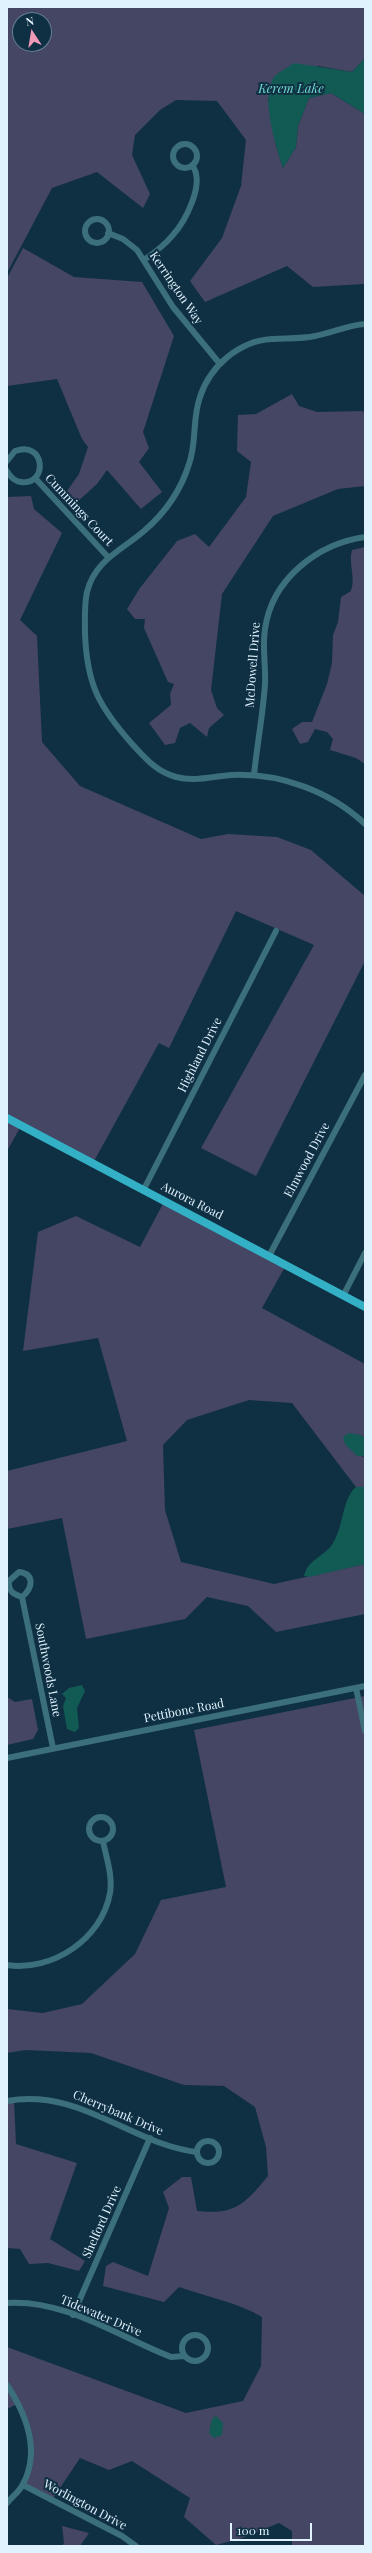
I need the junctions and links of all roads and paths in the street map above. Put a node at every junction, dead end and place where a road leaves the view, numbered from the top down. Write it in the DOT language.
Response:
graph roads {
  1 [pos="192,165"];
  2 [pos="108,233"];
  3 [pos="144,260"];
  4 [pos="365,324"];
  5 [pos="220,364"];
  6 [pos="7,461"];
  7 [pos="7,471"];
  8 [pos="35,478"];
  9 [pos="365,537"];
  10 [pos="108,557"];
  11 [pos="254,775"];
  12 [pos="365,824"];
  13 [pos="276,931"];
  14 [pos="365,1075"];
  15 [pos="7,1118"];
  16 [pos="144,1190"];
  17 [pos="365,1253"];
  18 [pos="269,1256"];
  19 [pos="343,1296"];
  20 [pos="365,1307"];
  21 [pos="22,1597"];
  22 [pos="365,1687"];
  23 [pos="356,1688"];
  24 [pos="365,1731"];
  25 [pos="53,1748"];
  26 [pos="7,1758"];
  27 [pos="103,1841"];
  28 [pos="7,1965"];
  29 [pos="7,2101"];
  30 [pos="150,2138"];
  31 [pos="196,2152"];
  32 [pos="7,2303"];
  33 [pos="73,2315"];
  34 [pos="185,2356"];
  35 [pos="7,2385"];
  36 [pos="23,2485"];
  37 [pos="7,2503"];
  38 [pos="136,2546"];
  1 -- 3 [label="street"];
  2 -- 2 [label="street, Kerrington Way"];
  2 -- 3 [label="street, Kerrington Way"];
  3 -- 5 [label="street, Kerrington Way"];
  4 -- 5 [label="street"];
  5 -- 10 [label="street"];
  6 -- 8 [label="street, Cummings Court"];
  7 -- 8 [label="street, Cummings Court"];
  8 -- 10 [label="street, Cummings Court"];
  9 -- 11 [label="street, McDowell Drive"];
  10 -- 11 [label="street"];
  11 -- 12 [label="street"];
  13 -- 16 [label="street, Highland Drive"];
  14 -- 18 [label="street, Elmwood Drive"];
  15 -- 16 [label="main road, Aurora Road"];
  16 -- 18 [label="main road, Aurora Road"];
  17 -- 19 [label="street"];
  18 -- 19 [label="main road, Aurora Road"];
  19 -- 20 [label="main road, Aurora Road"];
  21 -- 25 [label="street, Southwoods Lane"];
  22 -- 23 [label="street, Pettibone Road"];
  23 -- 24 [label="street"];
  23 -- 25 [label="street, Pettibone Road"];
  25 -- 26 [label="street, Pettibone Road"];
  27 -- 27 [label="street"];
  27 -- 28 [label="street"];
  29 -- 30 [label="street, Cherrybank Drive"];
  30 -- 31 [label="street, Cherrybank Drive"];
  30 -- 33 [label="street, Shelford Drive"];
  32 -- 33 [label="street, Tidewater Drive"];
  33 -- 34 [label="street, Tidewater Drive"];
  34 -- 34 [label="street, Tidewater Drive"];
  35 -- 36 [label="street"];
  36 -- 37 [label="street"];
  36 -- 38 [label="street, Worlington Drive"];
}
